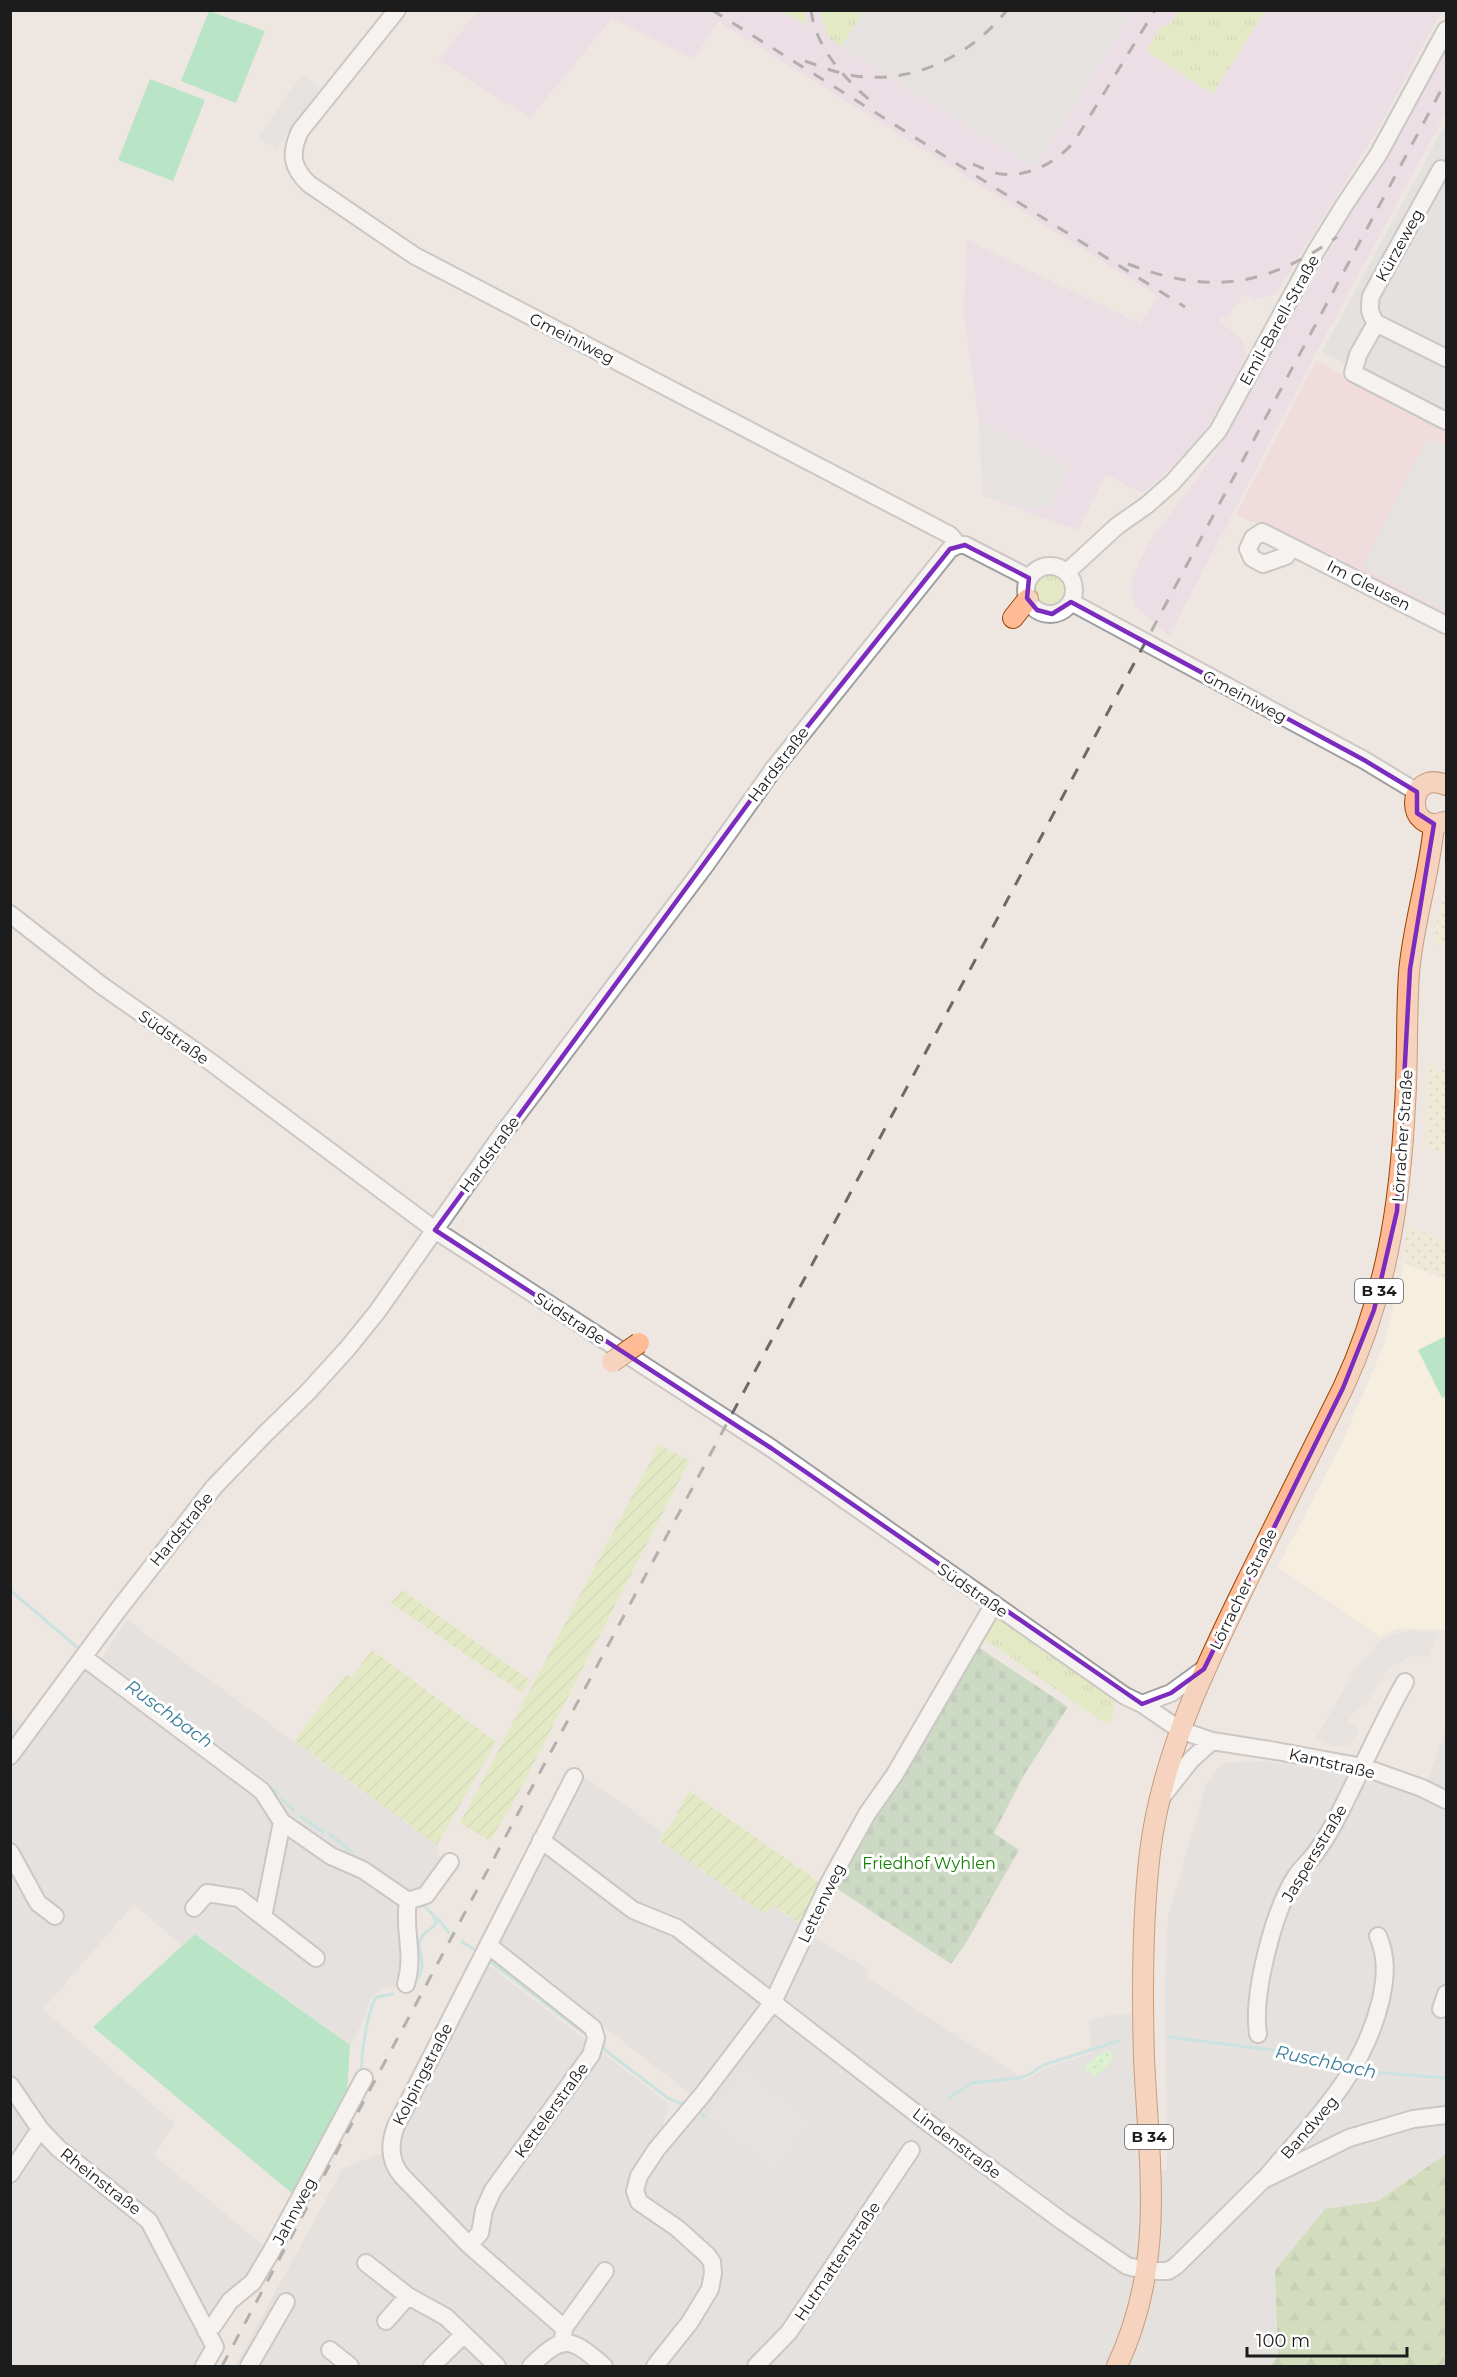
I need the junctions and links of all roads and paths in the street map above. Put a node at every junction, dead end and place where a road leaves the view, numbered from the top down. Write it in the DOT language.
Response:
graph roads {
  1 [pos="397,10"];
  2 [pos="1446,30"];
  3 [pos="1442,169"];
  4 [pos="1376,323"];
  5 [pos="1446,357"];
  6 [pos="1446,421"];
  7 [pos="958,545"];
  8 [pos="1292,547"];
  9 [pos="1067,573"];
  10 [pos="1029,578"];
  11 [pos="1071,602"];
  12 [pos="1033,605"];
  13 [pos="1017,622"];
  14 [pos="1446,625"];
  15 [pos="1446,785"];
  16 [pos="1417,792"];
  17 [pos="1440,822"];
  18 [pos="10,914"];
  19 [pos="435,1230"];
  20 [pos="639,1343"];
  21 [pos="612,1362"];
  22 [pos="994,1604"];
  23 [pos="84,1657"];
  24 [pos="1204,1669"];
  25 [pos="1406,1682"];
  26 [pos="1142,1704"];
  27 [pos="1180,1730"];
  28 [pos="1212,1741"];
  29 [pos="10,1756"];
  30 [pos="1363,1767"];
  31 [pos="574,1777"];
  32 [pos="1161,1798"];
  33 [pos="1446,1800"];
  34 [pos="282,1822"];
  35 [pos="541,1840"];
  36 [pos="10,1852"];
  37 [pos="450,1862"];
  38 [pos="408,1901"];
  39 [pos="194,1908"];
  40 [pos="55,1916"];
  41 [pos="263,1917"];
  42 [pos="1378,1936"];
  43 [pos="488,1945"];
  44 [pos="316,1958"];
  45 [pos="406,1984"];
  46 [pos="773,2002"];
  47 [pos="1258,2034"];
  48 [pos="364,2078"];
  49 [pos="10,2085"];
  50 [pos="1446,2115"];
  51 [pos="40,2129"];
  52 [pos="911,2150"];
  53 [pos="1288,2150"];
  54 [pos="1302,2161"];
  55 [pos="10,2174"];
  56 [pos="1263,2180"];
  57 [pos="470,2245"];
  58 [pos="366,2262"];
  59 [pos="605,2271"];
  60 [pos="1148,2271"];
  61 [pos="408,2296"];
  62 [pos="286,2302"];
  63 [pos="386,2321"];
  64 [pos="206,2331"];
  65 [pos="463,2335"];
  66 [pos="563,2335"];
  67 [pos="330,2350"];
  68 [pos="204,2367"];
  69 [pos="249,2367"];
  70 [pos="350,2367"];
  71 [pos="432,2367"];
  72 [pos="497,2367"];
  73 [pos="531,2367"];
  74 [pos="604,2367"];
  75 [pos="655,2367"];
  76 [pos="756,2367"];
  77 [pos="1118,2367"];
  1 -- 7 [label="street, Gmeiniweg"];
  2 -- 9 [label="street, Emil-Barell-Straße"];
  3 -- 4 [label="street, Kürzeweg"];
  4 -- 5 [label="street"];
  4 -- 6 [label="street"];
  7 -- 10 [label="street, Gmeiniweg"];
  7 -- 19 [label="street, Hardstraße"];
  8 -- 14 [label="street, Im Gleusen"];
  9 -- 10 [label="street"];
  9 -- 11 [label="street"];
  10 -- 12 [label="street"];
  11 -- 12 [label="street"];
  11 -- 16 [label="street, Gmeiniweg"];
  12 -- 13 [label="main road"];
  15 -- 16 [label="main road"];
  16 -- 17 [label="main road"];
  17 -- 24 [label="main road, Lörracher Straße / B 34"];
  18 -- 19 [label="street, Südstraße"];
  19 -- 22 [label="street, Südstraße"];
  19 -- 23 [label="street, Hardstraße"];
  20 -- 21 [label="main road, bridge"];
  22 -- 26 [label="street, Südstraße"];
  22 -- 46 [label="street, Lettenweg"];
  23 -- 29 [label="street, Hardstraße"];
  23 -- 34 [label="street"];
  24 -- 26 [label="street"];
  24 -- 27 [label="main road, Lörracher Straße / B 34"];
  25 -- 30 [label="street, Jaspersstraße"];
  26 -- 27 [label="street, Südstraße"];
  27 -- 28 [label="street, Kantstraße"];
  27 -- 32 [label="main road, Lörracher Straße / B 34"];
  28 -- 30 [label="street, Kantstraße"];
  28 -- 32 [label="street"];
  30 -- 33 [label="street, Kantstraße"];
  30 -- 47 [label="street, Jaspersstraße"];
  31 -- 35 [label="street, Kolpingstraße"];
  32 -- 60 [label="main road, Lörracher Straße / B 34"];
  34 -- 38 [label="street"];
  34 -- 41 [label="street"];
  35 -- 43 [label="street, Kolpingstraße"];
  35 -- 46 [label="street, Lindenstraße"];
  36 -- 40 [label="street"];
  37 -- 38 [label="street"];
  38 -- 45 [label="street"];
  39 -- 41 [label="street"];
  41 -- 44 [label="street"];
  42 -- 53 [label="street, Bandweg"];
  43 -- 57 [label="street, Kolpingstraße"];
  43 -- 57 [label="street, Kettelerstraße"];
  46 -- 60 [label="street, Lindenstraße"];
  46 -- 75 [label="street, Lettenweg"];
  48 -- 64 [label="street, Jahnweg"];
  49 -- 51 [label="street, Rheinstraße"];
  50 -- 54 [label="street"];
  51 -- 55 [label="street"];
  51 -- 64 [label="street, Rheinstraße"];
  52 -- 76 [label="street, Hutmattenstraße"];
  53 -- 54 [label="street"];
  53 -- 56 [label="street, Bandweg"];
  54 -- 56 [label="street"];
  56 -- 60 [label="street"];
  57 -- 66 [label="street, Kolpingstraße"];
  58 -- 61 [label="street"];
  59 -- 66 [label="street"];
  60 -- 77 [label="main road, Lörracher Straße / B 34"];
  61 -- 63 [label="street"];
  61 -- 65 [label="street"];
  62 -- 69 [label="street"];
  64 -- 68 [label="street, Rheinstraße"];
  65 -- 71 [label="street"];
  65 -- 72 [label="street"];
  66 -- 73 [label="street"];
  66 -- 74 [label="street, Kolpingstraße"];
  67 -- 70 [label="street"];
}
